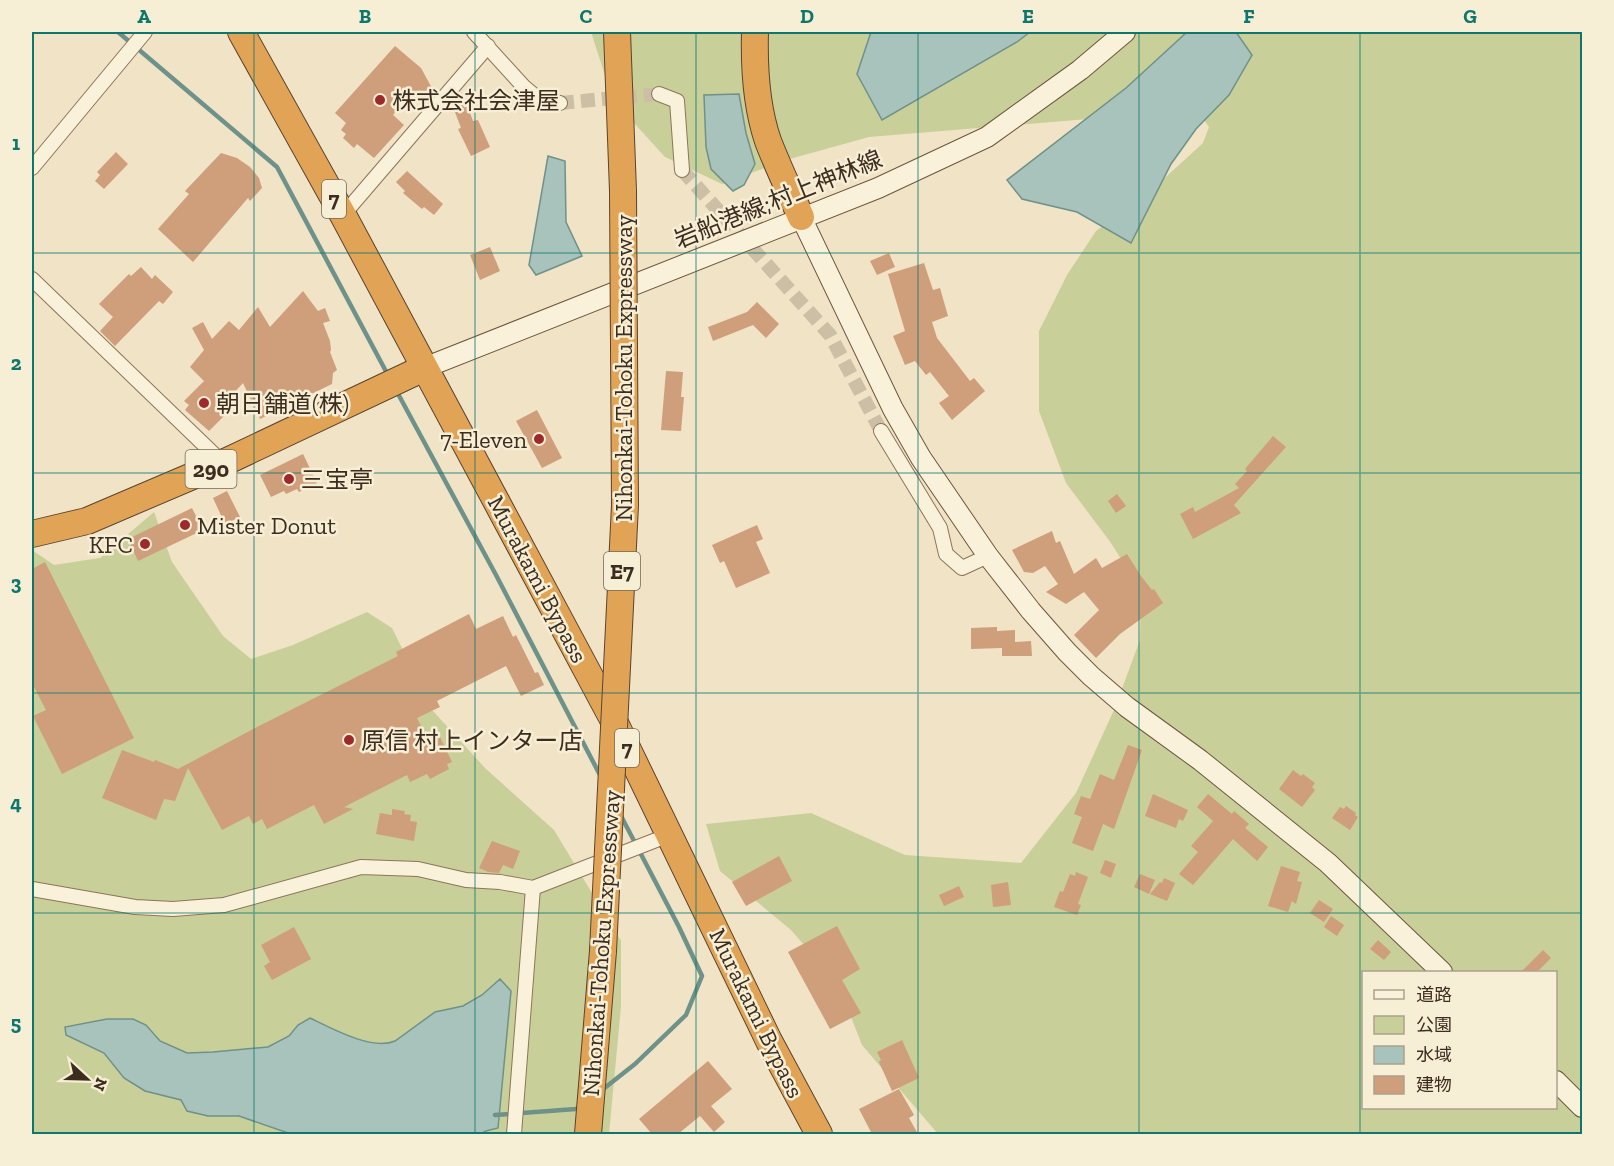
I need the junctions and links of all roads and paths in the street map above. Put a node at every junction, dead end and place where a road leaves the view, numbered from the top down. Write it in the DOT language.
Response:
graph roads {
  1 [pos="144,32"];
  2 [pos="242,32"];
  3 [pos="474,32"];
  4 [pos="617,32"];
  5 [pos="755,32"];
  6 [pos="768,32"];
  7 [pos="1125,32"];
  8 [pos="488,46"];
  9 [pos="659,94"];
  10 [pos="560,103"];
  11 [pos="32,168"];
  12 [pos="682,170"];
  13 [pos="343,215"];
  14 [pos="801,217"];
  15 [pos="32,279"];
  16 [pos="403,378"];
  17 [pos="881,431"];
  18 [pos="223,463"];
  19 [pos="32,534"];
  20 [pos="988,556"];
  21 [pos="669,834"];
  22 [pos="533,888"];
  23 [pos="32,889"];
  24 [pos="1441,971"];
  25 [pos="1557,1082"];
  26 [pos="1582,1107"];
  27 [pos="514,1134"];
  28 [pos="588,1134"];
  29 [pos="819,1134"];
  1 -- 11 [label="street"];
  2 -- 13 [label="highway, Murakami Bypass / 7"];
  3 -- 8 [label="street"];
  4 -- 28 [label="highway, Nihonkai-Tohoku Expressway / E7, bridge"];
  5 -- 14 [label="highway"];
  6 -- 14 [label="highway"];
  7 -- 14 [label="street, 岩船港線;村上神林線"];
  8 -- 10 [label="street"];
  8 -- 13 [label="street"];
  9 -- 12 [label="street"];
  13 -- 16 [label="highway, Murakami Bypass / 7"];
  14 -- 16 [label="street, 岩船港線;村上神林線"];
  14 -- 20 [label="street"];
  15 -- 18 [label="street"];
  16 -- 18 [label="highway, 290"];
  16 -- 21 [label="highway, Murakami Bypass / 7"];
  17 -- 20 [label="street"];
  18 -- 19 [label="highway, 290"];
  20 -- 24 [label="street"];
  21 -- 22 [label="street"];
  21 -- 29 [label="highway, Murakami Bypass / 7"];
  22 -- 23 [label="street"];
  22 -- 27 [label="street"];
  25 -- 26 [label="street"];
}
